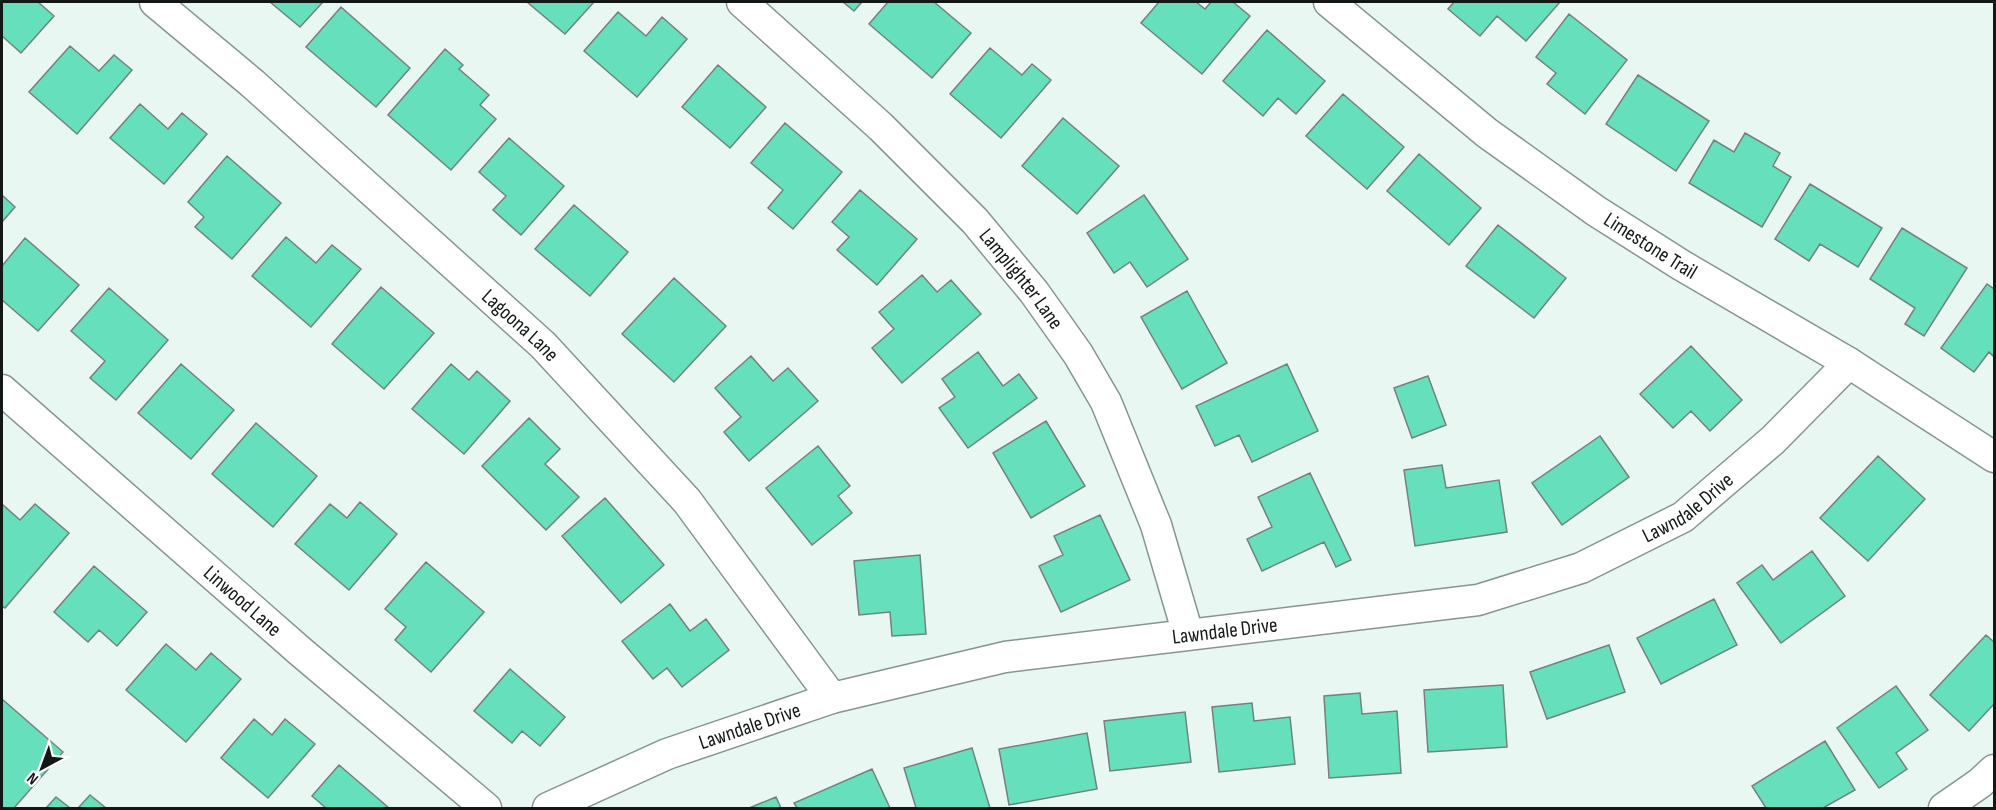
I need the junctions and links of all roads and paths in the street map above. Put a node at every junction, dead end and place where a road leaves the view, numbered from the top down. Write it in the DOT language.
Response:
graph roads {
  1 [pos="155,2"];
  2 [pos="742,2"];
  3 [pos="1329,2"];
  4 [pos="1849,363"];
  5 [pos="2,390"];
  6 [pos="1995,457"];
  7 [pos="1188,634"];
  8 [pos="832,698"];
  9 [pos="1995,770"];
  10 [pos="486,808"];
  11 [pos="548,808"];
  12 [pos="1944,808"];
  1 -- 8 [label="street, Lagoona Lane"];
  2 -- 7 [label="street, Lamplighter Lane"];
  3 -- 4 [label="street, Limestone Trail"];
  4 -- 6 [label="street, Limestone Trail"];
  4 -- 7 [label="street, Lawndale Drive"];
  5 -- 10 [label="street, Linwood Lane"];
  7 -- 8 [label="street, Lawndale Drive"];
  8 -- 11 [label="street, Lawndale Drive"];
  9 -- 12 [label="street"];
}
